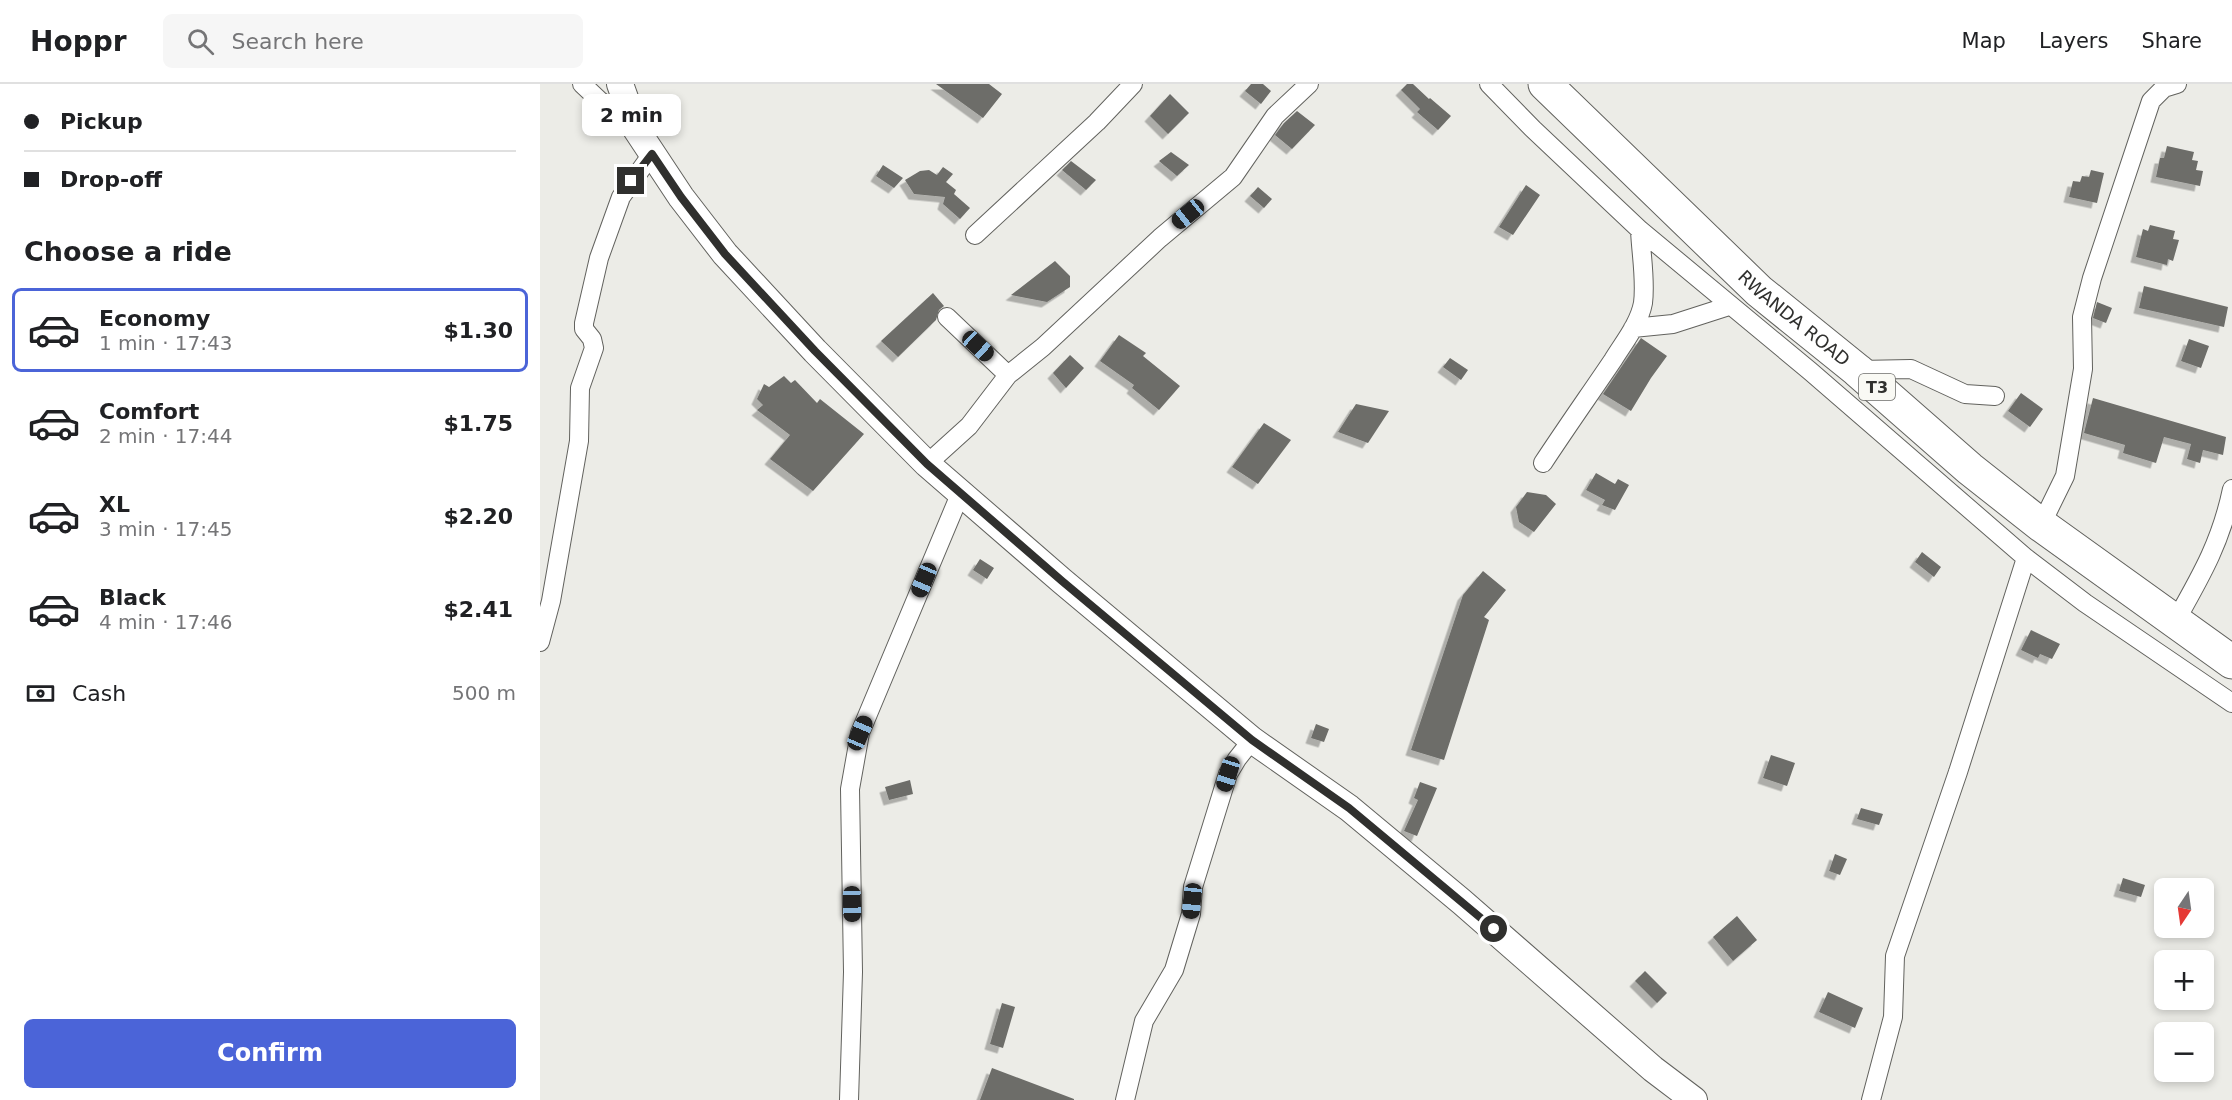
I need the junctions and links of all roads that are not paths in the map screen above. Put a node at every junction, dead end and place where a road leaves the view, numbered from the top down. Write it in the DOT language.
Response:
graph roads {
  1 [pos="582,84"];
  2 [pos="620,84"];
  3 [pos="1133,84"];
  4 [pos="1309,84"];
  5 [pos="1489,84"];
  6 [pos="1545,84"];
  7 [pos="2177,84"];
  8 [pos="636,129"];
  9 [pos="652,154"];
  10 [pos="1640,230"];
  11 [pos="975,236"];
  12 [pos="1729,306"];
  13 [pos="947,317"];
  14 [pos="1634,328"];
  15 [pos="1857,370"];
  16 [pos="1008,375"];
  17 [pos="1995,396"];
  18 [pos="1543,463"];
  19 [pos="927,464"];
  20 [pos="2232,489"];
  21 [pos="961,492"];
  22 [pos="2041,525"];
  23 [pos="2026,558"];
  24 [pos="2175,622"];
  25 [pos="540,642"];
  26 [pos="2232,662"];
  27 [pos="2232,703"];
  28 [pos="1252,740"];
  29 [pos="849,1100"];
  30 [pos="1125,1100"];
  31 [pos="1694,1100"];
  32 [pos="1871,1100"];
  1 -- 8 [label="street"];
  2 -- 8 [label="street"];
  3 -- 11 [label="street"];
  4 -- 16 [label="street"];
  5 -- 10 [label="street"];
  6 -- 15 [label="highway, RWANDA ROAD / T3"];
  7 -- 22 [label="street"];
  8 -- 9 [label="street"];
  9 -- 19 [label="street"];
  9 -- 25 [label="street"];
  10 -- 12 [label="street"];
  10 -- 14 [label="street"];
  12 -- 14 [label="street"];
  12 -- 23 [label="street"];
  13 -- 16 [label="street"];
  14 -- 18 [label="street"];
  15 -- 17 [label="street"];
  15 -- 22 [label="highway, RWANDA ROAD / T3"];
  16 -- 19 [label="street"];
  19 -- 21 [label="street"];
  20 -- 24 [label="street"];
  21 -- 28 [label="street"];
  21 -- 29 [label="street"];
  22 -- 24 [label="highway, RWANDA ROAD / T3"];
  23 -- 27 [label="street"];
  23 -- 32 [label="street"];
  24 -- 26 [label="highway, RWANDA ROAD / T3"];
  28 -- 30 [label="street"];
  28 -- 31 [label="street"];
}
